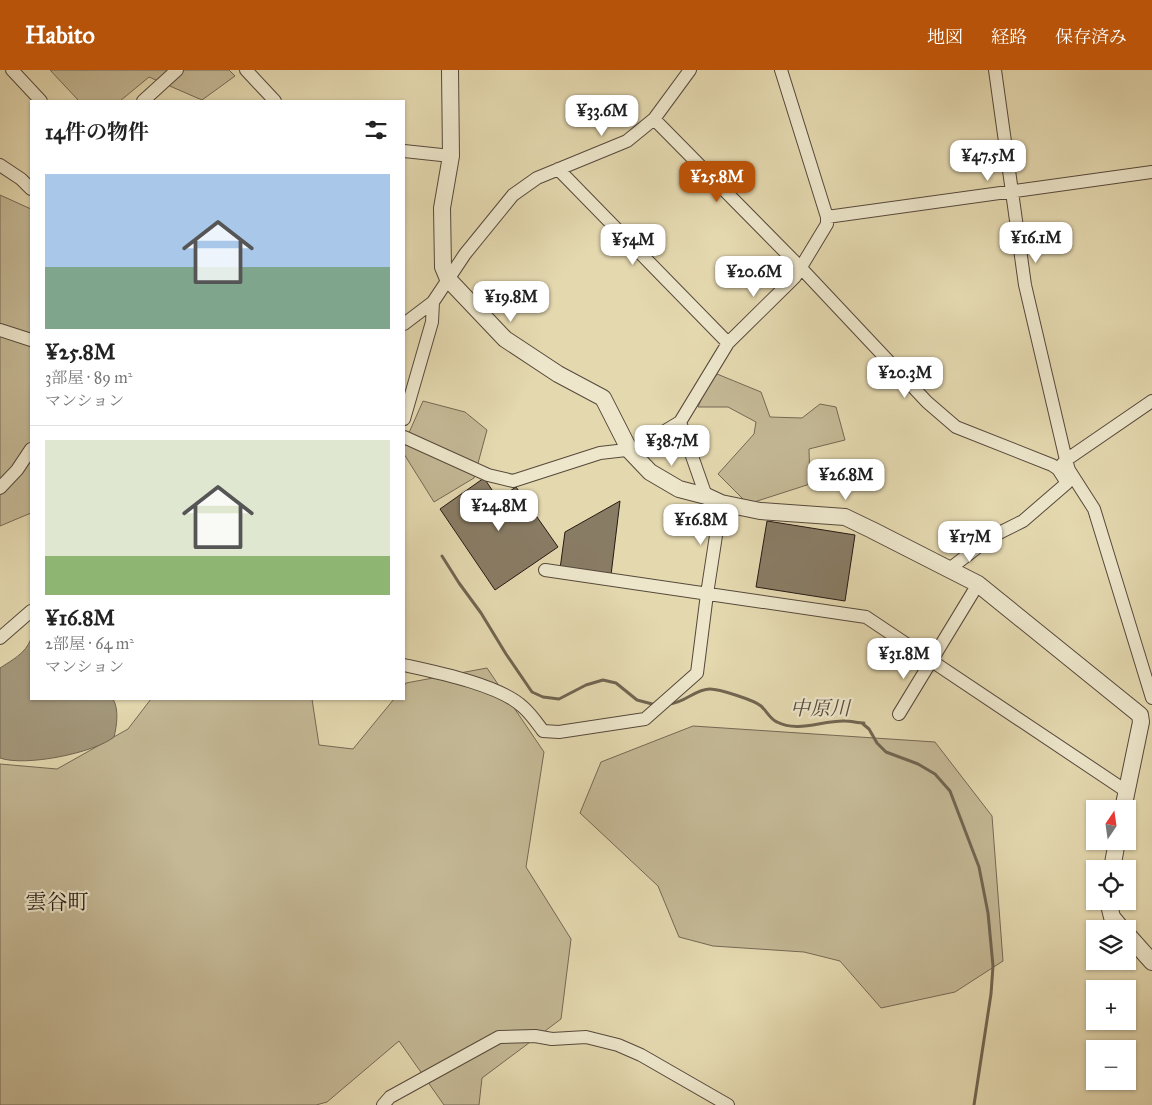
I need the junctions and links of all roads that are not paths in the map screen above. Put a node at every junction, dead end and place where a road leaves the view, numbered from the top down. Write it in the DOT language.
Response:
graph roads {
  1 [pos="12,70"];
  2 [pos="177,70"];
  3 [pos="246,70"];
  4 [pos="450,70"];
  5 [pos="690,70"];
  6 [pos="781,70"];
  7 [pos="995,70"];
  8 [pos="40,100"];
  9 [pos="144,100"];
  10 [pos="274,100"];
  11 [pos="654,119"];
  12 [pos="405,151"];
  13 [pos="451,156"];
  14 [pos="0,165"];
  15 [pos="558,169"];
  16 [pos="1152,172"];
  17 [pos="30,188"];
  18 [pos="1012,193"];
  19 [pos="827,218"];
  20 [pos="800,267"];
  21 [pos="448,279"];
  22 [pos="432,302"];
  23 [pos="405,323"];
  24 [pos="0,330"];
  25 [pos="30,340"];
  26 [pos="728,344"];
  27 [pos="1152,401"];
  28 [pos="405,416"];
  29 [pos="680,422"];
  30 [pos="405,437"];
  31 [pos="30,450"];
  32 [pos="630,451"];
  33 [pos="1062,465"];
  34 [pos="0,488"];
  35 [pos="714,499"];
  36 [pos="545,570"];
  37 [pos="948,570"];
  38 [pos="978,584"];
  39 [pos="707,594"];
  40 [pos="30,612"];
  41 [pos="0,638"];
  42 [pos="932,660"];
  43 [pos="405,665"];
  44 [pos="1152,697"];
  45 [pos="1134,709"];
  46 [pos="899,714"];
  47 [pos="1126,791"];
  48 [pos="1124,800"];
  49 [pos="1136,944"];
  50 [pos="1152,962"];
  51 [pos="383,1105"];
  52 [pos="728,1105"];
  1 -- 8 [label="street"];
  2 -- 9 [label="street"];
  3 -- 10 [label="street"];
  4 -- 13 [label="street"];
  5 -- 11 [label="street"];
  6 -- 19 [label="street"];
  7 -- 18 [label="street"];
  11 -- 15 [label="street"];
  11 -- 20 [label="street"];
  12 -- 13 [label="street"];
  13 -- 21 [label="street"];
  14 -- 17 [label="street"];
  15 -- 21 [label="street"];
  15 -- 26 [label="street"];
  16 -- 18 [label="street"];
  18 -- 19 [label="street"];
  18 -- 33 [label="street"];
  19 -- 20 [label="street"];
  20 -- 26 [label="street"];
  20 -- 33 [label="street"];
  21 -- 22 [label="street"];
  21 -- 32 [label="street"];
  22 -- 23 [label="street"];
  22 -- 28 [label="street"];
  24 -- 25 [label="street"];
  26 -- 29 [label="street"];
  27 -- 33 [label="street"];
  29 -- 32 [label="street"];
  29 -- 35 [label="street"];
  30 -- 32 [label="street"];
  31 -- 34 [label="street"];
  32 -- 35 [label="street"];
  33 -- 37 [label="street"];
  33 -- 44 [label="street"];
  35 -- 37 [label="street"];
  35 -- 39 [label="street"];
  36 -- 39 [label="street"];
  37 -- 38 [label="street"];
  38 -- 42 [label="street"];
  38 -- 45 [label="street"];
  39 -- 42 [label="street"];
  39 -- 43 [label="street"];
  40 -- 41 [label="street"];
  42 -- 46 [label="street"];
  42 -- 47 [label="street"];
  44 -- 45 [label="street"];
  45 -- 47 [label="street"];
  47 -- 48 [label="street"];
  49 -- 50 [label="street"];
  51 -- 52 [label="street"];
}
